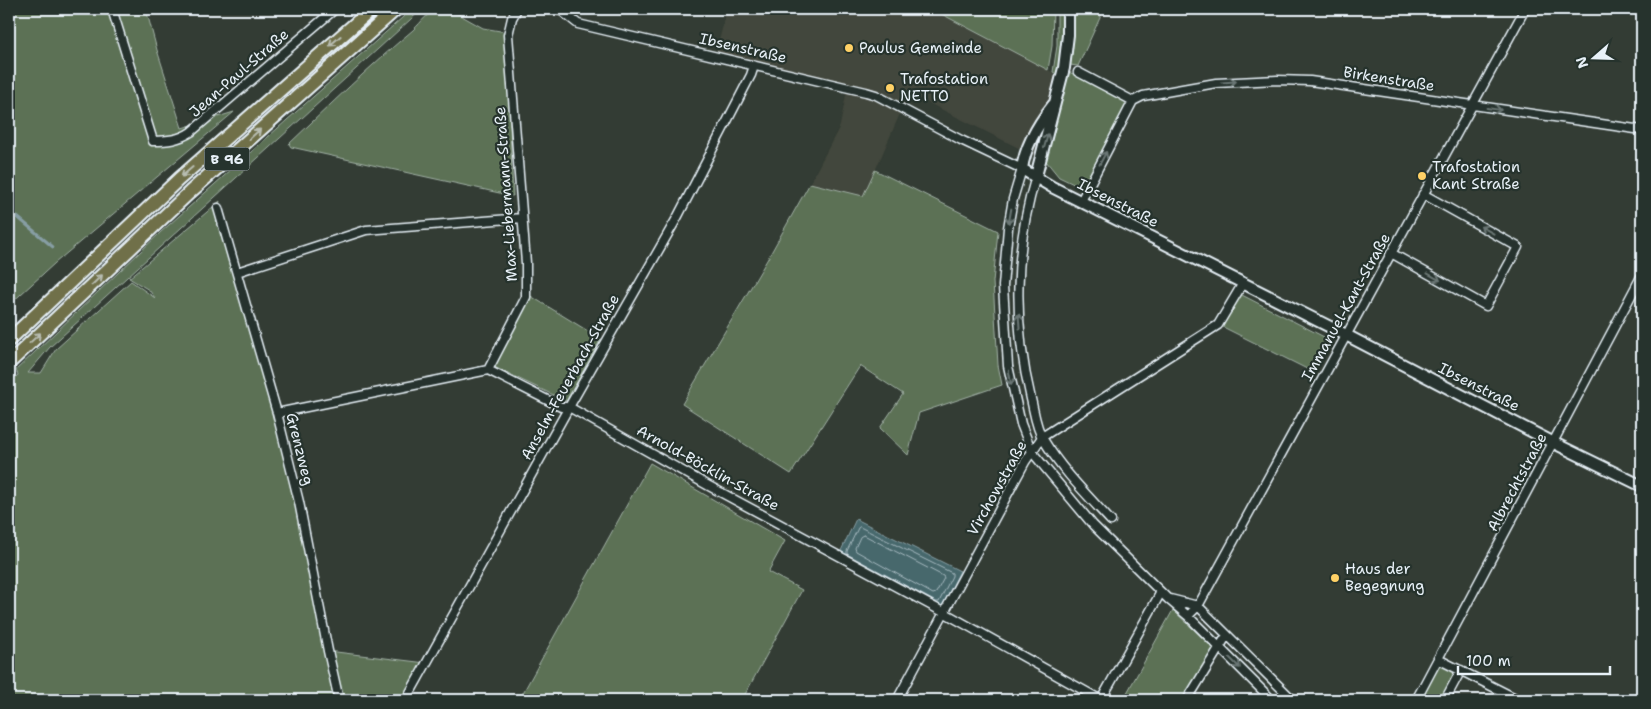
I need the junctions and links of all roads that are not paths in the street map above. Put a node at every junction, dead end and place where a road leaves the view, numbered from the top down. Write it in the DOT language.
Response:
graph roads {
  1 [pos="112,9"];
  2 [pos="335,9"];
  3 [pos="372,9"];
  4 [pos="396,9"];
  5 [pos="518,9"];
  6 [pos="560,9"];
  7 [pos="1068,9"];
  8 [pos="1525,9"];
  9 [pos="754,66"];
  10 [pos="1078,72"];
  11 [pos="1133,101"];
  12 [pos="1053,105"];
  13 [pos="1471,106"];
  14 [pos="1642,130"];
  15 [pos="1022,169"];
  16 [pos="1036,176"];
  17 [pos="1423,194"];
  18 [pos="1081,201"];
  19 [pos="218,208"];
  20 [pos="522,218"];
  21 [pos="1391,253"];
  22 [pos="237,272"];
  23 [pos="1642,275"];
  24 [pos="1243,283"];
  25 [pos="1346,335"];
  26 [pos="9,340"];
  27 [pos="9,363"];
  28 [pos="488,370"];
  29 [pos="569,407"];
  30 [pos="277,414"];
  31 [pos="1042,437"];
  32 [pos="1554,443"];
  33 [pos="1032,452"];
  34 [pos="1642,486"];
  35 [pos="1111,521"];
  36 [pos="1161,592"];
  37 [pos="1168,599"];
  38 [pos="1198,606"];
  39 [pos="945,613"];
  40 [pos="1188,616"];
  41 [pos="1227,635"];
  42 [pos="1220,647"];
  43 [pos="1438,658"];
  44 [pos="1460,670"];
  45 [pos="340,700"];
  46 [pos="406,700"];
  47 [pos="897,700"];
  48 [pos="1101,700"];
  49 [pos="1187,700"];
  50 [pos="1272,700"];
  51 [pos="1293,700"];
  52 [pos="1416,700"];
  53 [pos="1445,700"];
  54 [pos="1519,700"];
  1 -- 2 [label="street, Jean-Paul-Straße"];
  3 -- 26 [label="highway, B 96, one-way"];
  27 -- 4 [label="highway, B 96, one-way"];
  5 -- 20 [label="street, Max-Liebermann-Straße"];
  6 -- 9 [label="street, Ibsenstraße"];
  7 -- 12 [label="street"];
  8 -- 13 [label="street, Immanuel-Kant-Straße"];
  9 -- 15 [label="street, Ibsenstraße"];
  9 -- 29 [label="street, Anselm-Feuerbach-Straße"];
  10 -- 11 [label="street"];
  11 -- 13 [label="street, Birkenstraße, one-way"];
  18 -- 11 [label="street, one-way"];
  12 -- 15 [label="street"];
  16 -- 12 [label="street, one-way"];
  13 -- 14 [label="street, Birkenstraße, one-way"];
  13 -- 17 [label="street, Immanuel-Kant-Straße"];
  15 -- 16 [label="street, Ibsenstraße"];
  15 -- 33 [label="street, one-way"];
  16 -- 18 [label="street, Ibsenstraße"];
  31 -- 16 [label="street, one-way"];
  17 -- 21 [label="street, Immanuel-Kant-Straße"];
  21 -- 17 [label="street, one-way"];
  18 -- 24 [label="street, Ibsenstraße"];
  19 -- 22 [label="street, Grenzweg"];
  20 -- 22 [label="street"];
  20 -- 28 [label="street, Max-Liebermann-Straße"];
  21 -- 25 [label="street, Immanuel-Kant-Straße"];
  22 -- 30 [label="street, Grenzweg"];
  23 -- 32 [label="street, Albrechtstraße"];
  24 -- 25 [label="street, Ibsenstraße"];
  24 -- 31 [label="street, Virchowstraße"];
  25 -- 32 [label="street, Ibsenstraße"];
  25 -- 38 [label="street, Immanuel-Kant-Straße"];
  28 -- 29 [label="street, Arnold-Böcklin-Straße"];
  28 -- 30 [label="street"];
  29 -- 39 [label="street, Arnold-Böcklin-Straße"];
  29 -- 46 [label="street, Anselm-Feuerbach-Straße"];
  30 -- 45 [label="street, Grenzweg"];
  31 -- 33 [label="street, Virchowstraße"];
  31 -- 35 [label="street"];
  32 -- 34 [label="street, Ibsenstraße"];
  32 -- 43 [label="street, Albrechtstraße"];
  33 -- 36 [label="street"];
  33 -- 39 [label="street, Virchowstraße"];
  36 -- 37 [label="street"];
  36 -- 48 [label="street"];
  37 -- 38 [label="street"];
  37 -- 40 [label="street"];
  38 -- 40 [label="street, Immanuel-Kant-Straße"];
  38 -- 41 [label="street"];
  39 -- 47 [label="street, Virchowstraße"];
  39 -- 48 [label="street, Arnold-Böcklin-Straße"];
  40 -- 42 [label="street"];
  41 -- 42 [label="street"];
  41 -- 51 [label="street"];
  42 -- 49 [label="street"];
  42 -- 50 [label="street, one-way"];
  43 -- 44 [label="street"];
  43 -- 52 [label="street, Albrechtstraße"];
  44 -- 53 [label="street"];
  44 -- 54 [label="street"];
}
